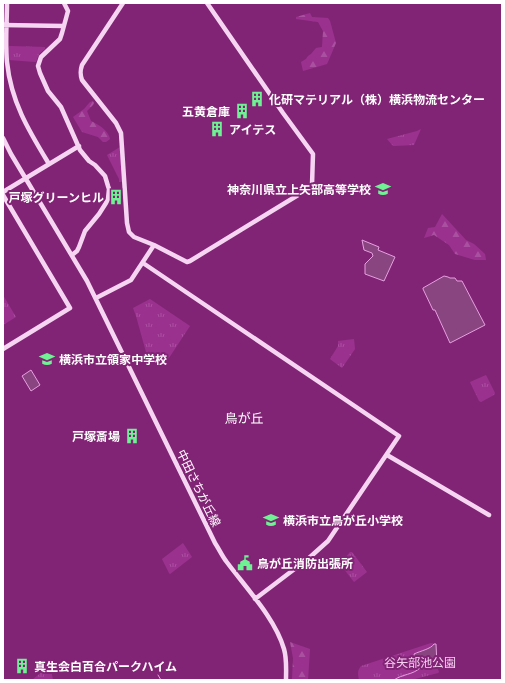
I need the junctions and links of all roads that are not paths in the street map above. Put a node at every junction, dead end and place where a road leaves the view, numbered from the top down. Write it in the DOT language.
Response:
graph roads {
  1 [pos="7,3"];
  2 [pos="64,3"];
  3 [pos="123,3"];
  4 [pos="207,3"];
  5 [pos="5,25"];
  6 [pos="64,26"];
  7 [pos="3,138"];
  8 [pos="79,146"];
  9 [pos="49,164"];
  10 [pos="26,178"];
  11 [pos="3,192"];
  12 [pos="3,195"];
  13 [pos="154,245"];
  14 [pos="72,254"];
  15 [pos="142,263"];
  16 [pos="96,298"];
  17 [pos="3,349"];
  18 [pos="386,454"];
  19 [pos="490,515"];
  20 [pos="255,599"];
  21 [pos="286,680"];
  1 -- 5 [label="street"];
  2 -- 6 [label="street"];
  3 -- 13 [label="street"];
  4 -- 13 [label="street"];
  5 -- 6 [label="street"];
  5 -- 9 [label="street"];
  6 -- 8 [label="street"];
  7 -- 10 [label="street, 中田さちが丘線"];
  8 -- 9 [label="street"];
  8 -- 14 [label="street"];
  9 -- 10 [label="street"];
  10 -- 11 [label="street"];
  10 -- 14 [label="street, 中田さちが丘線"];
  12 -- 17 [label="street"];
  13 -- 15 [label="street"];
  14 -- 16 [label="street, 中田さちが丘線"];
  15 -- 16 [label="street"];
  15 -- 18 [label="street"];
  16 -- 20 [label="street, 中田さちが丘線"];
  18 -- 19 [label="street"];
  18 -- 20 [label="street"];
  20 -- 21 [label="street, 中田さちが丘線"];
}
